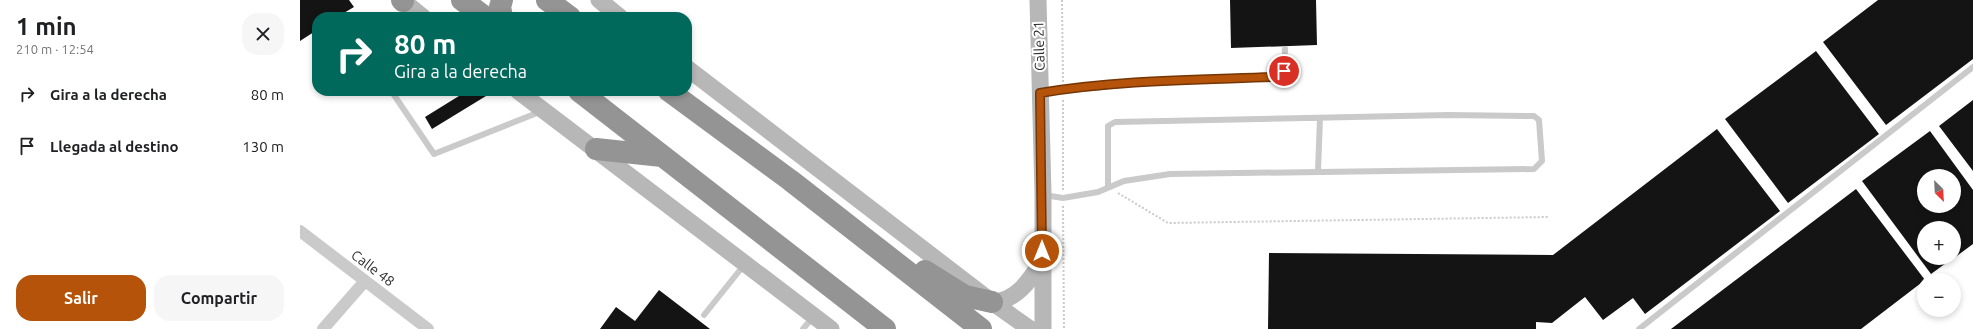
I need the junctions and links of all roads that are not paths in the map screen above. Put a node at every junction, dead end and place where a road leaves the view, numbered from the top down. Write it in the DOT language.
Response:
graph roads {
  1 [pos="402,0"];
  2 [pos="462,0"];
  3 [pos="502,0"];
  4 [pos="547,0"];
  5 [pos="598,0"];
  6 [pos="1038,0"];
  7 [pos="418,12"];
  8 [pos="478,12"];
  9 [pos="501,12"];
  10 [pos="563,12"];
  11 [pos="614,12"];
  12 [pos="1285,49"];
  13 [pos="1973,67"];
  14 [pos="692,72"];
  15 [pos="1040,93"];
  16 [pos="395,96"];
  17 [pos="524,96"];
  18 [pos="585,96"];
  19 [pos="677,96"];
  20 [pos="544,111"];
  21 [pos="1320,118"];
  22 [pos="596,149"];
  23 [pos="662,156"];
  24 [pos="1318,171"];
  25 [pos="1108,187"];
  26 [pos="1043,194"];
  27 [pos="300,231"];
  28 [pos="878,250"];
  29 [pos="1042,261"];
  30 [pos="745,264"];
  31 [pos="364,281"];
  32 [pos="992,302"];
  33 [pos="704,315"];
  34 [pos="808,322"];
  35 [pos="323,329"];
  36 [pos="428,329"];
  37 [pos="831,329"];
  38 [pos="885,329"];
  39 [pos="981,329"];
  40 [pos="1030,329"];
  41 [pos="1043,329"];
  42 [pos="1638,329"];
  1 -- 7 [label="main road"];
  2 -- 8 [label="highway"];
  3 -- 9 [label="highway"];
  4 -- 10 [label="highway"];
  5 -- 11 [label="main road"];
  6 -- 15 [label="main road, Calle 21"];
  12 -- 15 [label="lane"];
  13 -- 42 [label="lane"];
  14 -- 32 [label="main road"];
  15 -- 26 [label="main road, Calle 21"];
  16 -- 20 [label="lane"];
  17 -- 20 [label="main road"];
  18 -- 23 [label="highway"];
  19 -- 28 [label="highway"];
  20 -- 22 [label="main road"];
  21 -- 24 [label="lane"];
  21 -- 24 [label="lane"];
  21 -- 25 [label="lane"];
  22 -- 23 [label="highway"];
  22 -- 30 [label="main road"];
  23 -- 38 [label="highway"];
  24 -- 25 [label="lane"];
  25 -- 26 [label="lane"];
  26 -- 29 [label="main road, Calle 21"];
  27 -- 31 [label="street, Calle 48"];
  28 -- 32 [label="highway"];
  28 -- 39 [label="highway"];
  29 -- 32 [label="main road"];
  29 -- 41 [label="main road, Calle 21"];
  30 -- 33 [label="lane"];
  30 -- 34 [label="main road"];
  31 -- 35 [label="street"];
  31 -- 36 [label="street, Calle 48"];
  32 -- 40 [label="main road"];
  34 -- 37 [label="main road"];
}
